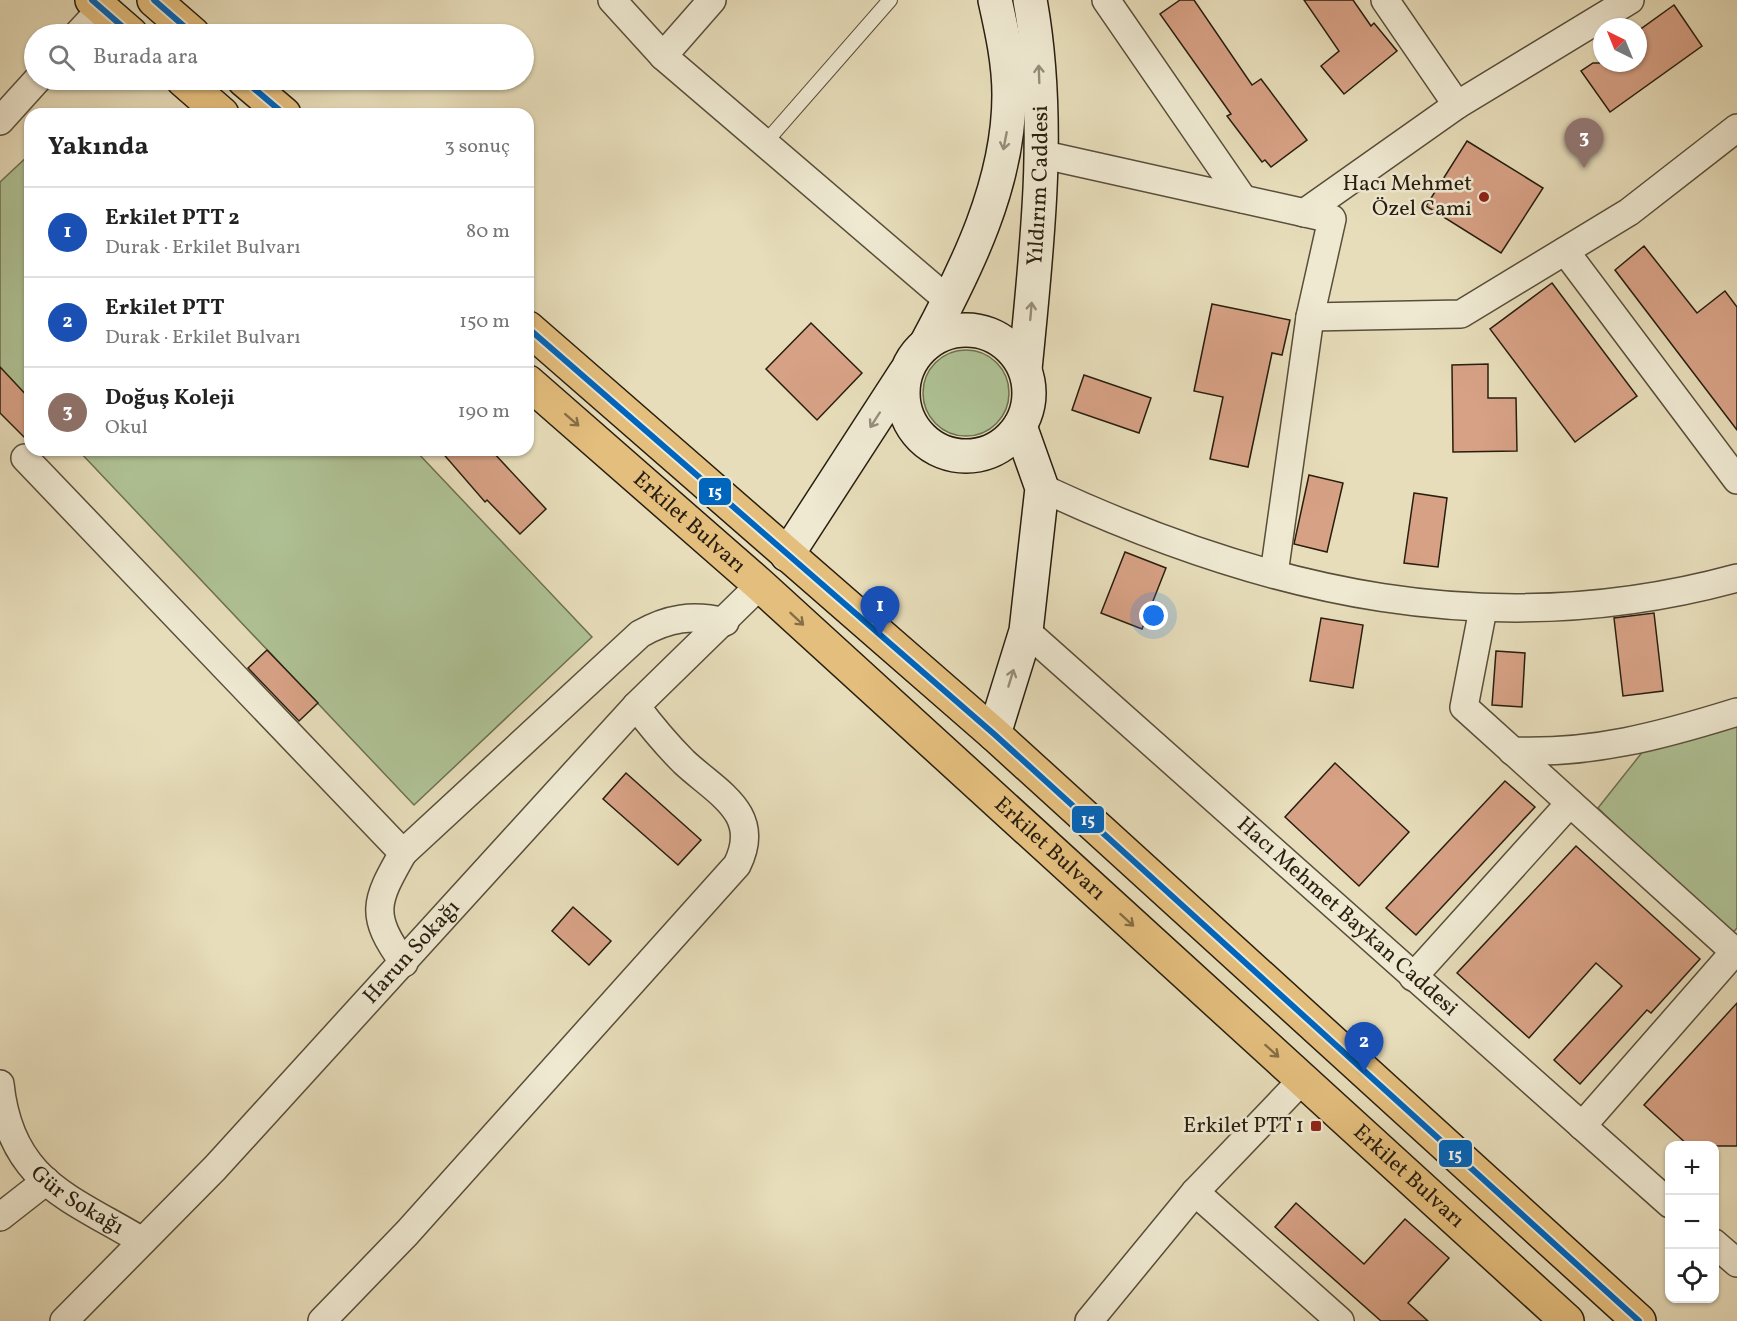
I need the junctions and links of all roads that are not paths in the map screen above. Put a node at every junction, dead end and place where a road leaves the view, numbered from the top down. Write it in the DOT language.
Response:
graph roads {
  1 [pos="154,0"];
  2 [pos="612,0"];
  3 [pos="712,0"];
  4 [pos="890,0"];
  5 [pos="995,0"];
  6 [pos="1030,0"];
  7 [pos="1106,0"];
  8 [pos="1385,0"];
  9 [pos="1630,0"];
  10 [pos="97,4"];
  11 [pos="84,24"];
  12 [pos="120,24"];
  13 [pos="182,24"];
  14 [pos="663,56"];
  15 [pos="28,90"];
  16 [pos="194,90"];
  17 [pos="256,90"];
  18 [pos="1457,105"];
  19 [pos="215,108"];
  20 [pos="277,108"];
  21 [pos="0,121"];
  22 [pos="1737,128"];
  23 [pos="764,144"];
  24 [pos="1040,154"];
  25 [pos="1243,199"];
  26 [pos="1304,213"];
  27 [pos="1565,251"];
  28 [pos="950,301"];
  29 [pos="1310,317"];
  30 [pos="534,333"];
  31 [pos="926,344"];
  32 [pos="1025,369"];
  33 [pos="906,371"];
  34 [pos="534,387"];
  35 [pos="1020,426"];
  36 [pos="25,458"];
  37 [pos="1737,480"];
  38 [pos="1042,488"];
  39 [pos="787,555"];
  40 [pos="1274,574"];
  41 [pos="1737,578"];
  42 [pos="760,585"];
  43 [pos="1483,609"];
  44 [pos="725,622"];
  45 [pos="1026,631"];
  46 [pos="636,706"];
  47 [pos="1737,712"];
  48 [pos="994,734"];
  49 [pos="1512,751"];
  50 [pos="963,771"];
  51 [pos="1570,803"];
  52 [pos="403,853"];
  53 [pos="1736,951"];
  54 [pos="404,963"];
  55 [pos="1413,977"];
  56 [pos="1303,1079"];
  57 [pos="0,1084"];
  58 [pos="1582,1126"];
  59 [pos="46,1181"];
  60 [pos="1195,1192"];
  61 [pos="1665,1200"];
  62 [pos="0,1217"];
  63 [pos="142,1241"];
  64 [pos="1719,1247"];
  65 [pos="1737,1263"];
  66 [pos="64,1321"];
  67 [pos="322,1321"];
  68 [pos="1089,1321"];
  69 [pos="1340,1321"];
  70 [pos="1567,1321"];
  71 [pos="1639,1321"];
  1 -- 13 [label="main road"];
  2 -- 14 [label="street"];
  3 -- 14 [label="street"];
  4 -- 23 [label="lane"];
  5 -- 28 [label="street, Yıldırım Caddesi, one-way"];
  24 -- 6 [label="street, Yıldırım Caddesi, one-way"];
  7 -- 25 [label="street"];
  8 -- 18 [label="street"];
  9 -- 18 [label="street"];
  10 -- 11 [label="street"];
  10 -- 12 [label="main road"];
  14 -- 23 [label="street"];
  15 -- 21 [label="street"];
  16 -- 19 [label="main road"];
  17 -- 20 [label="main road"];
  18 -- 26 [label="street"];
  22 -- 27 [label="street"];
  23 -- 28 [label="street"];
  24 -- 25 [label="street"];
  32 -- 24 [label="street, Yıldırım Caddesi, one-way"];
  25 -- 26 [label="street"];
  26 -- 29 [label="street"];
  27 -- 29 [label="street"];
  27 -- 37 [label="street"];
  28 -- 31 [label="street, Yıldırım Caddesi"];
  29 -- 40 [label="street"];
  30 -- 39 [label="main road, Erkilet Bulvarı"];
  31 -- 32 [label="street"];
  31 -- 33 [label="street"];
  32 -- 35 [label="street"];
  33 -- 35 [label="street"];
  33 -- 39 [label="street, one-way"];
  34 -- 42 [label="main road, Erkilet Bulvarı, one-way"];
  35 -- 38 [label="street"];
  36 -- 52 [label="street"];
  38 -- 40 [label="street"];
  38 -- 45 [label="street"];
  39 -- 42 [label="main road"];
  39 -- 48 [label="main road, Erkilet Bulvarı"];
  40 -- 43 [label="street"];
  41 -- 43 [label="street"];
  42 -- 44 [label="street, Harun Sokağı"];
  42 -- 50 [label="main road, Erkilet Bulvarı, one-way"];
  43 -- 49 [label="street"];
  44 -- 46 [label="street, Harun Sokağı"];
  44 -- 52 [label="street"];
  48 -- 45 [label="street, one-way"];
  45 -- 55 [label="street, Hacı Mehmet Baykan Caddesi"];
  46 -- 54 [label="street, Harun Sokağı"];
  46 -- 67 [label="street"];
  47 -- 49 [label="street"];
  48 -- 50 [label="main road"];
  48 -- 71 [label="main road, Erkilet Bulvarı"];
  49 -- 51 [label="street"];
  50 -- 56 [label="main road, Erkilet Bulvarı, one-way"];
  51 -- 53 [label="street"];
  51 -- 55 [label="street"];
  52 -- 54 [label="street"];
  53 -- 58 [label="street"];
  54 -- 63 [label="street, Harun Sokağı"];
  55 -- 58 [label="street, Hacı Mehmet Baykan Caddesi"];
  56 -- 60 [label="street"];
  56 -- 70 [label="main road, Erkilet Bulvarı"];
  57 -- 59 [label="street, Gür Sokağı"];
  58 -- 61 [label="street, Hacı Mehmet Baykan Caddesi"];
  59 -- 62 [label="street"];
  59 -- 63 [label="street, Gür Sokağı"];
  60 -- 68 [label="street"];
  60 -- 69 [label="street"];
  63 -- 66 [label="street, Harun Sokağı"];
  64 -- 65 [label="street"];
}
